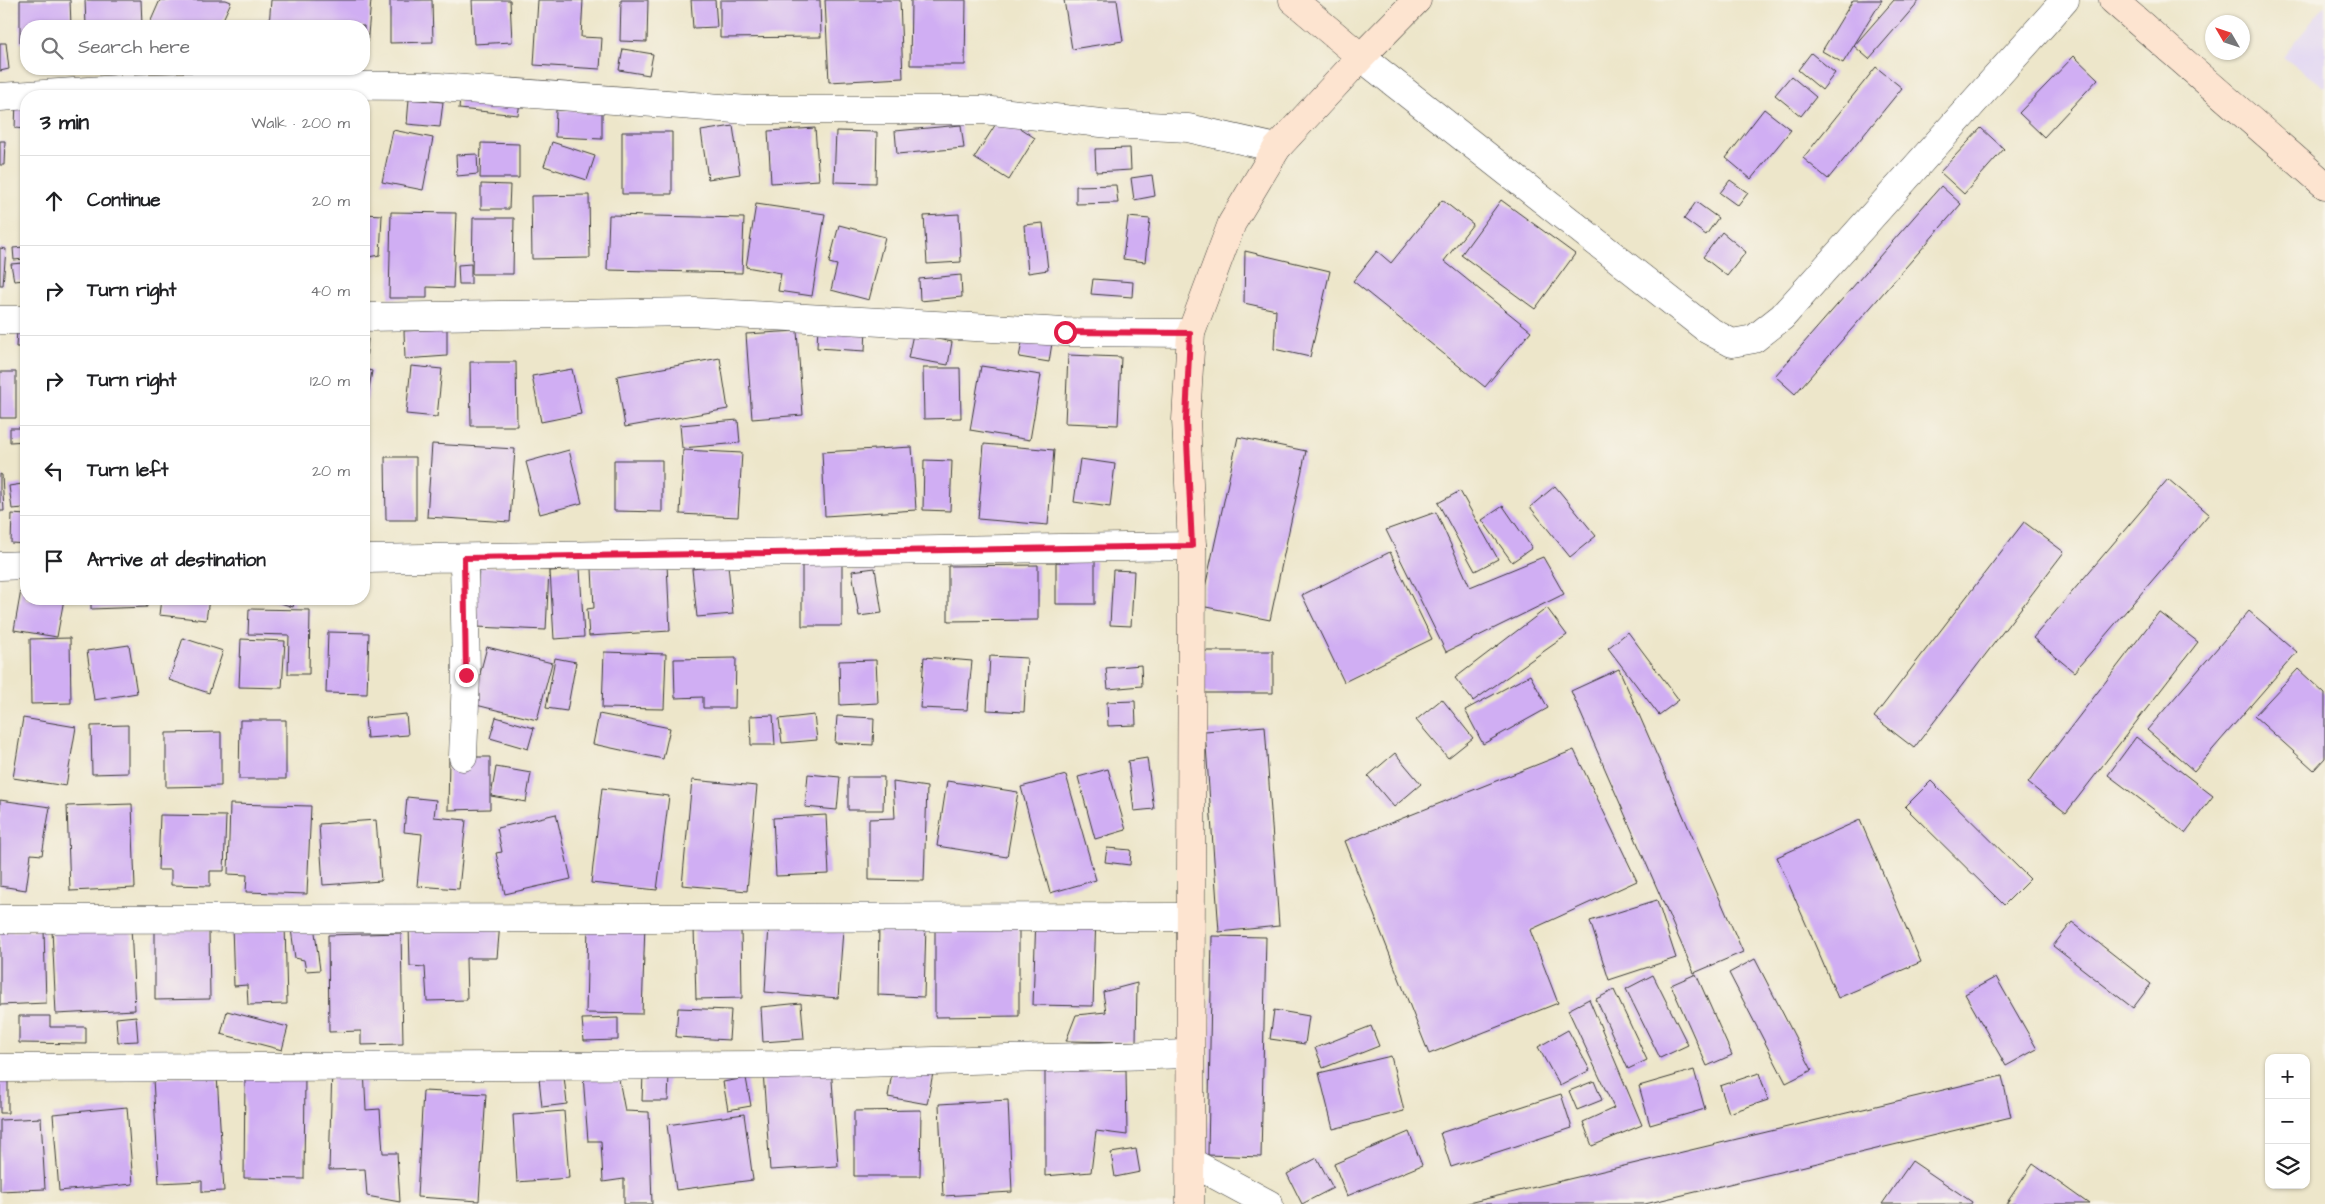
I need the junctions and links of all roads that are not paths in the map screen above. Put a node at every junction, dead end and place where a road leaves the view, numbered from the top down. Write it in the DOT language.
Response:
graph roads {
  1 [pos="1293,0"];
  2 [pos="1417,0"];
  3 [pos="2065,0"];
  4 [pos="2113,0"];
  5 [pos="1361,57"];
  6 [pos="92,90"];
  7 [pos="20,95"];
  8 [pos="0,97"];
  9 [pos="1276,148"];
  10 [pos="2325,185"];
  11 [pos="370,317"];
  12 [pos="0,320"];
  13 [pos="20,320"];
  14 [pos="1190,333"];
  15 [pos="1192,546"];
  16 [pos="464,558"];
  17 [pos="370,559"];
  18 [pos="20,565"];
  19 [pos="0,566"];
  20 [pos="463,757"];
  21 [pos="1190,917"];
  22 [pos="0,918"];
  23 [pos="1190,1054"];
  24 [pos="0,1068"];
  25 [pos="1191,1162"];
  26 [pos="1190,1204"];
  27 [pos="1269,1204"];
  1 -- 5 [label="street"];
  2 -- 5 [label="street"];
  3 -- 5 [label="street"];
  4 -- 10 [label="street"];
  5 -- 9 [label="street"];
  6 -- 9 [label="street"];
  7 -- 8 [label="street"];
  9 -- 14 [label="street"];
  11 -- 14 [label="street"];
  12 -- 13 [label="street"];
  14 -- 15 [label="street"];
  15 -- 16 [label="street"];
  15 -- 21 [label="street"];
  16 -- 17 [label="street"];
  16 -- 20 [label="street"];
  18 -- 19 [label="street"];
  21 -- 22 [label="street"];
  21 -- 23 [label="street"];
  23 -- 24 [label="street"];
  23 -- 25 [label="street"];
  25 -- 26 [label="street"];
  25 -- 27 [label="street"];
}
